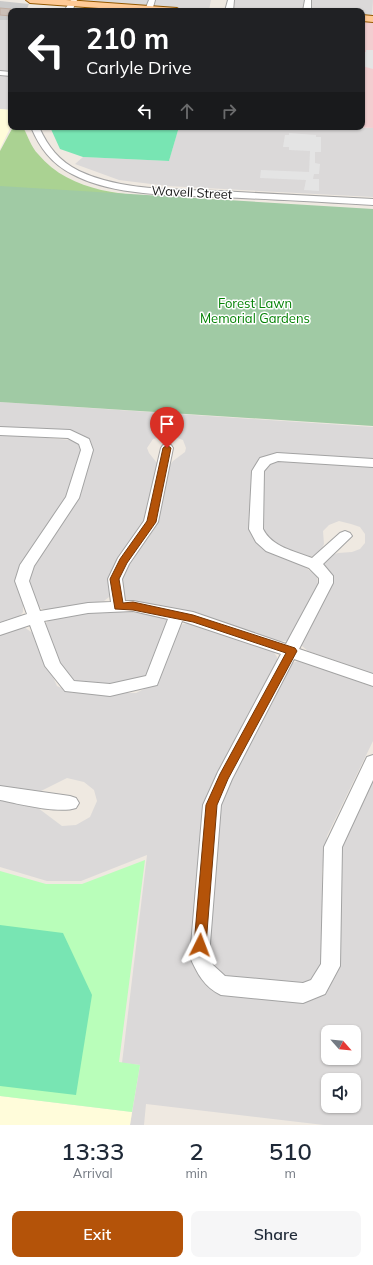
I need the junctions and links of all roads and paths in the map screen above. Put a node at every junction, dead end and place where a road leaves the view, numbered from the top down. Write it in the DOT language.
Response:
graph roads {
  1 [pos="30,0"];
  2 [pos="71,5"];
  3 [pos="118,8"];
  4 [pos="37,130"];
  5 [pos="373,202"];
  6 [pos="0,431"];
  7 [pos="167,448"];
  8 [pos="373,463"];
  9 [pos="345,536"];
  10 [pos="314,564"];
  11 [pos="119,607"];
  12 [pos="177,615"];
  13 [pos="36,617"];
  14 [pos="0,629"];
  15 [pos="292,651"];
  16 [pos="373,680"];
  17 [pos="373,762"];
  18 [pos="0,792"];
  19 [pos="70,803"];
  1 -- 2 [label="main road"];
  2 -- 3 [label="main road"];
  4 -- 5 [label="street, Wavell Street"];
  6 -- 13 [label="street"];
  7 -- 11 [label="street"];
  8 -- 10 [label="street"];
  9 -- 10 [label="street"];
  10 -- 15 [label="street"];
  11 -- 12 [label="street"];
  11 -- 13 [label="street"];
  12 -- 13 [label="street"];
  12 -- 15 [label="street"];
  13 -- 14 [label="street"];
  15 -- 16 [label="street"];
  15 -- 17 [label="street"];
  18 -- 19 [label="street"];
}
